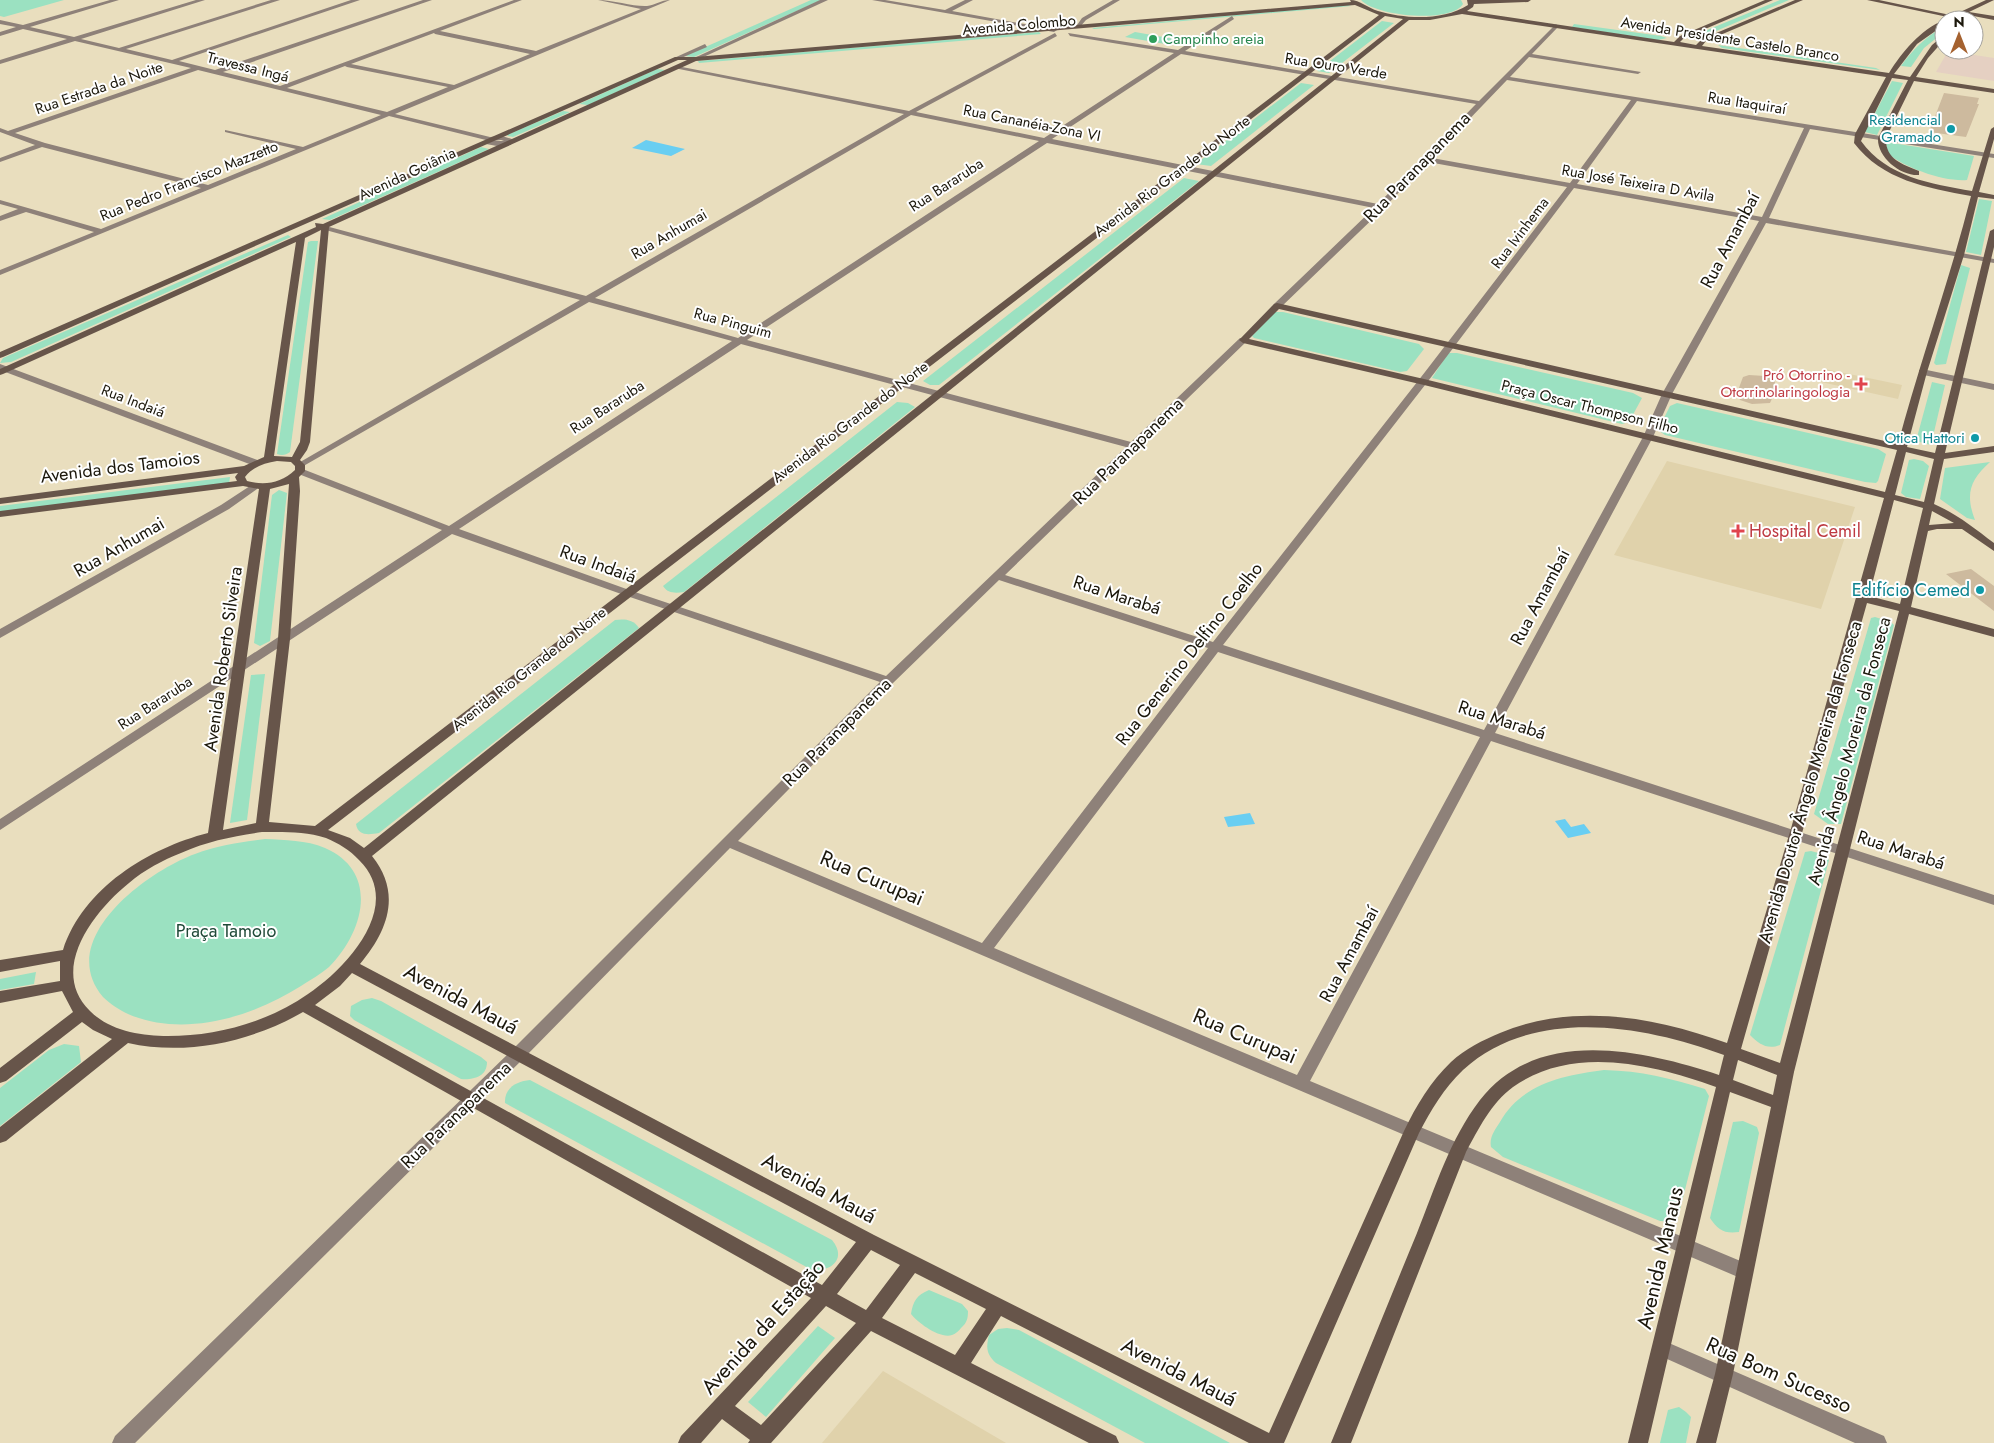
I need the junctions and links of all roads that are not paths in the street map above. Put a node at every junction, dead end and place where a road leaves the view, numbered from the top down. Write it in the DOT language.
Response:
graph roads {
  1 [pos="116,0"];
  2 [pos="202,0"];
  3 [pos="277,0"];
  4 [pos="357,0"];
  5 [pos="430,0"];
  6 [pos="519,0"];
  7 [pos="601,0"];
  8 [pos="667,0"];
  9 [pos="807,0"];
  10 [pos="825,0"];
  11 [pos="875,0"];
  12 [pos="970,0"];
  13 [pos="1117,0"];
  14 [pos="1528,0"];
  15 [pos="1770,0"];
  16 [pos="1800,0"];
  17 [pos="1870,0"];
  18 [pos="1895,0"];
  19 [pos="1904,0"];
  20 [pos="1991,0"];
  21 [pos="1355,1"];
  22 [pos="1471,3"];
  23 [pos="1889,4"];
  24 [pos="1362,7"];
  25 [pos="647,8"];
  26 [pos="1953,10"];
  27 [pos="1968,10"];
  28 [pos="946,12"];
  29 [pos="1463,12"];
  30 [pos="1934,13"];
  31 [pos="1384,14"];
  32 [pos="773,15"];
  33 [pos="1232,18"];
  34 [pos="1409,18"];
  35 [pos="0,22"];
  36 [pos="1559,23"];
  37 [pos="24,27"];
  38 [pos="1078,27"];
  39 [pos="1934,28"];
  40 [pos="435,32"];
  41 [pos="1055,32"];
  42 [pos="1083,33"];
  43 [pos="0,34"];
  44 [pos="1070,34"];
  45 [pos="1682,37"];
  46 [pos="76,39"];
  47 [pos="1704,40"];
  48 [pos="712,42"];
  49 [pos="1723,43"];
  50 [pos="1675,44"];
  51 [pos="1697,47"];
  52 [pos="1934,47"];
  53 [pos="121,49"];
  54 [pos="535,53"];
  55 [pos="1180,53"];
  56 [pos="1528,55"];
  57 [pos="677,58"];
  58 [pos="695,59"];
  59 [pos="0,62"];
  60 [pos="173,62"];
  61 [pos="346,64"];
  62 [pos="662,65"];
  63 [pos="679,67"];
  64 [pos="1884,67"];
  65 [pos="198,68"];
  66 [pos="1898,69"];
  67 [pos="1912,71"];
  68 [pos="218,72"];
  69 [pos="1638,72"];
  70 [pos="1926,73"];
  71 [pos="1306,74"];
  72 [pos="1890,76"];
  73 [pos="1335,78"];
  74 [pos="1505,78"];
  75 [pos="1912,80"];
  76 [pos="452,86"];
  77 [pos="280,88"];
  78 [pos="1994,92"];
  79 [pos="1636,98"];
  80 [pos="1480,103"];
  81 [pos="568,106"];
  82 [pos="584,109"];
  83 [pos="910,113"];
  84 [pos="388,115"];
  85 [pos="1808,126"];
  86 [pos="1994,129"];
  87 [pos="227,130"];
  88 [pos="4,131"];
  89 [pos="1859,134"];
  90 [pos="1882,138"];
  91 [pos="490,139"];
  92 [pos="1993,139"];
  93 [pos="1046,140"];
  94 [pos="508,143"];
  95 [pos="42,145"];
  96 [pos="304,149"];
  97 [pos="1985,155"];
  98 [pos="1994,156"];
  99 [pos="1425,159"];
  100 [pos="0,160"];
  101 [pos="1184,167"];
  102 [pos="1215,173"];
  103 [pos="1573,186"];
  104 [pos="209,188"];
  105 [pos="1994,189"];
  106 [pos="1977,190"];
  107 [pos="1994,197"];
  108 [pos="0,202"];
  109 [pos="1380,207"];
  110 [pos="26,209"];
  111 [pos="0,219"];
  112 [pos="1764,220"];
  113 [pos="306,222"];
  114 [pos="325,226"];
  115 [pos="101,231"];
  116 [pos="284,231"];
  117 [pos="1994,232"];
  118 [pos="302,236"];
  119 [pos="1960,255"];
  120 [pos="1991,261"];
  121 [pos="0,272"];
  122 [pos="587,298"];
  123 [pos="1277,306"];
  124 [pos="739,339"];
  125 [pos="1243,340"];
  126 [pos="1452,345"];
  127 [pos="0,355"];
  128 [pos="2,369"];
  129 [pos="1922,372"];
  130 [pos="1957,379"];
  131 [pos="1424,382"];
  132 [pos="900,384"];
  133 [pos="1994,387"];
  134 [pos="1667,394"];
  135 [pos="938,395"];
  136 [pos="1648,437"];
  137 [pos="1134,446"];
  138 [pos="1901,448"];
  139 [pos="1994,449"];
  140 [pos="1940,457"];
  141 [pos="269,459"];
  142 [pos="256,463"];
  143 [pos="297,468"];
  144 [pos="245,470"];
  145 [pos="254,486"];
  146 [pos="1891,497"];
  147 [pos="0,501"];
  148 [pos="1929,506"];
  149 [pos="0,514"];
  150 [pos="1966,526"];
  151 [pos="1924,529"];
  152 [pos="451,530"];
  153 [pos="1994,548"];
  154 [pos="998,576"];
  155 [pos="628,593"];
  156 [pos="1863,598"];
  157 [pos="672,608"];
  158 [pos="1905,609"];
  159 [pos="1994,633"];
  160 [pos="0,634"];
  161 [pos="284,639"];
  162 [pos="1215,647"];
  163 [pos="240,668"];
  164 [pos="888,681"];
  165 [pos="1487,735"];
  166 [pos="0,825"];
  167 [pos="262,827"];
  168 [pos="318,831"];
  169 [pos="215,835"];
  170 [pos="1796,836"];
  171 [pos="728,842"];
  172 [pos="1842,851"];
  173 [pos="364,855"];
  174 [pos="1994,900"];
  175 [pos="985,950"];
  176 [pos="68,954"];
  177 [pos="0,966"];
  178 [pos="351,966"];
  179 [pos="67,985"];
  180 [pos="0,997"];
  181 [pos="303,1004"];
  182 [pos="83,1013"];
  183 [pos="125,1036"];
  184 [pos="1732,1052"];
  185 [pos="518,1054"];
  186 [pos="1786,1072"];
  187 [pos="0,1077"];
  188 [pos="1300,1084"];
  189 [pos="1725,1084"];
  190 [pos="472,1099"];
  191 [pos="1780,1104"];
  192 [pos="1412,1131"];
  193 [pos="0,1136"];
  194 [pos="1458,1151"];
  195 [pos="868,1240"];
  196 [pos="1686,1246"];
  197 [pos="912,1262"];
  198 [pos="1744,1271"];
  199 [pos="825,1295"];
  200 [pos="998,1306"];
  201 [pos="869,1321"];
  202 [pos="1662,1348"];
  203 [pos="959,1366"];
  204 [pos="1724,1374"];
  205 [pos="721,1408"];
  206 [pos="760,1440"];
  207 [pos="122,1443"];
  208 [pos="688,1443"];
  209 [pos="1109,1443"];
  210 [pos="1269,1443"];
  211 [pos="1274,1443"];
  212 [pos="1341,1443"];
  213 [pos="1638,1443"];
  214 [pos="1706,1443"];
  215 [pos="1877,1443"];
  1 -- 37 [label="street"];
  2 -- 46 [label="street"];
  3 -- 53 [label="street"];
  4 -- 60 [label="street"];
  5 -- 68 [label="street"];
  6 -- 40 [label="street"];
  7 -- 25 [label="street"];
  8 -- 25 [label="street, Rua Pedro Francisco Mazzetto"];
  9 -- 32 [label="street"];
  10 -- 58 [label="street, Avenida Goiânia"];
  11 -- 28 [label="street"];
  12 -- 28 [label="street"];
  13 -- 38 [label="street"];
  14 -- 22 [label="street"];
  15 -- 45 [label="street"];
  16 -- 47 [label="street"];
  17 -- 23 [label="street"];
  18 -- 23 [label="street"];
  19 -- 26 [label="street"];
  20 -- 27 [label="street"];
  21 -- 24 [label="street"];
  21 -- 38 [label="street, Avenida Colombo"];
  22 -- 29 [label="street"];
  22 -- 36 [label="street, Avenida Presidente Castelo Branco"];
  23 -- 30 [label="street"];
  24 -- 31 [label="street"];
  24 -- 33 [label="street, Avenida Colombo"];
  25 -- 54 [label="street, Rua Pedro Francisco Mazzetto"];
  28 -- 41 [label="street"];
  29 -- 34 [label="street"];
  29 -- 36 [label="street, Avenida Presidente Castelo Branco"];
  31 -- 34 [label="street"];
  31 -- 71 [label="street, Avenida Rio Grande do Norte"];
  33 -- 42 [label="street, Avenida Colombo"];
  33 -- 55 [label="street, Rua Bararuba"];
  34 -- 73 [label="street, Avenida Rio Grande do Norte"];
  35 -- 37 [label="street, Travessa Ingá"];
  36 -- 45 [label="street, Avenida Presidente Castelo Branco"];
  36 -- 50 [label="street, Avenida Presidente Castelo Branco"];
  36 -- 56 [label="street, Rua Paranapanema"];
  37 -- 43 [label="street"];
  37 -- 46 [label="street, Travessa Ingá"];
  38 -- 41 [label="street, Avenida Colombo"];
  38 -- 42 [label="street"];
  39 -- 66 [label="street"];
  40 -- 54 [label="street"];
  40 -- 61 [label="street"];
  41 -- 44 [label="street, Avenida Colombo"];
  41 -- 58 [label="street, Avenida Colombo"];
  41 -- 63 [label="street, Avenida Colombo"];
  41 -- 83 [label="street, Rua Anhumai"];
  42 -- 44 [label="street, Avenida Colombo"];
  44 -- 55 [label="street, Rua Ouro Verde"];
  45 -- 47 [label="street, Avenida Presidente Castelo Branco"];
  45 -- 50 [label="street"];
  46 -- 53 [label="street, Travessa Ingá"];
  46 -- 59 [label="street"];
  47 -- 49 [label="street, Avenida Presidente Castelo Branco"];
  47 -- 51 [label="street"];
  48 -- 57 [label="street, Avenida Goiânia"];
  50 -- 51 [label="street, Avenida Presidente Castelo Branco"];
  51 -- 72 [label="street, Avenida Presidente Castelo Branco"];
  52 -- 67 [label="street"];
  53 -- 60 [label="street, Travessa Ingá"];
  54 -- 76 [label="street, Rua Pedro Francisco Mazzetto"];
  55 -- 71 [label="street, Rua Ouro Verde"];
  55 -- 93 [label="street, Rua Bararuba"];
  56 -- 69 [label="street"];
  56 -- 74 [label="street, Rua Paranapanema"];
  57 -- 58 [label="street"];
  57 -- 62 [label="street, Avenida Goiânia"];
  58 -- 63 [label="street, Avenida Goiânia"];
  60 -- 65 [label="street, Travessa Ingá"];
  61 -- 76 [label="street"];
  61 -- 77 [label="street"];
  62 -- 63 [label="street"];
  62 -- 81 [label="street, Avenida Goiânia"];
  63 -- 82 [label="street, Avenida Goiânia"];
  63 -- 83 [label="street, Rua Cananéia-Zona VI"];
  64 -- 66 [label="street"];
  65 -- 68 [label="street, Travessa Ingá"];
  65 -- 88 [label="street, Rua Estrada da Noite"];
  66 -- 72 [label="street"];
  67 -- 70 [label="street"];
  67 -- 75 [label="street"];
  68 -- 77 [label="street, Travessa Ingá"];
  71 -- 73 [label="street, Rua Ouro Verde"];
  71 -- 101 [label="street, Avenida Rio Grande do Norte"];
  72 -- 75 [label="street, Avenida Presidente Castelo Branco"];
  72 -- 89 [label="street"];
  73 -- 80 [label="street, Rua Ouro Verde"];
  73 -- 102 [label="street, Avenida Rio Grande do Norte"];
  74 -- 79 [label="street, Rua Itaquiraí"];
  74 -- 80 [label="street, Rua Paranapanema"];
  75 -- 78 [label="street, Avenida Presidente Castelo Branco"];
  75 -- 90 [label="street"];
  76 -- 84 [label="street, Rua Pedro Francisco Mazzetto"];
  77 -- 84 [label="street, Travessa Ingá"];
  79 -- 85 [label="street, Rua Itaquiraí"];
  79 -- 103 [label="street, Rua Ivinhema"];
  80 -- 99 [label="street, Rua Paranapanema"];
  81 -- 82 [label="street"];
  81 -- 91 [label="street, Avenida Goiânia"];
  82 -- 94 [label="street, Avenida Goiânia"];
  83 -- 93 [label="street, Rua Cananéia-Zona VI"];
  83 -- 122 [label="street, Rua Anhumai"];
  84 -- 91 [label="street, Travessa Ingá"];
  84 -- 96 [label="street, Rua Pedro Francisco Mazzetto"];
  85 -- 89 [label="street, Rua Itaquiraí"];
  85 -- 112 [label="street, Rua Amambaí"];
  86 -- 92 [label="street"];
  87 -- 96 [label="street"];
  88 -- 95 [label="street"];
  89 -- 90 [label="street, Rua Itaquiraí"];
  89 -- 106 [label="street"];
  90 -- 97 [label="street, Rua Itaquiraí"];
  90 -- 106 [label="street"];
  91 -- 94 [label="street, Travessa Ingá"];
  91 -- 113 [label="street, Avenida Goiânia"];
  92 -- 97 [label="street"];
  93 -- 101 [label="street, Rua Cananéia-Zona VI"];
  93 -- 124 [label="street, Rua Bararuba"];
  94 -- 114 [label="street, Avenida Goiânia"];
  95 -- 100 [label="street"];
  95 -- 104 [label="street"];
  96 -- 104 [label="street, Rua Pedro Francisco Mazzetto"];
  97 -- 98 [label="street, Rua Itaquiraí"];
  97 -- 106 [label="street"];
  99 -- 103 [label="street, Rua José Teixeira D Avila"];
  99 -- 109 [label="street, Rua Paranapanema"];
  101 -- 102 [label="street, Rua Cananéia-Zona VI"];
  101 -- 132 [label="street, Avenida Rio Grande do Norte"];
  102 -- 109 [label="street, Rua Cananéia-Zona VI"];
  102 -- 135 [label="street, Avenida Rio Grande do Norte"];
  103 -- 112 [label="street, Rua José Teixeira D Avila"];
  103 -- 126 [label="street, Rua Ivinhema"];
  104 -- 115 [label="street, Rua Pedro Francisco Mazzetto"];
  105 -- 106 [label="street"];
  106 -- 107 [label="street"];
  106 -- 119 [label="street, Avenida Doutor Ângelo Moreira da Fonseca"];
  108 -- 110 [label="street"];
  109 -- 123 [label="street, Rua Paranapanema"];
  110 -- 111 [label="street"];
  110 -- 115 [label="street"];
  112 -- 119 [label="street, Rua José Teixeira D Avila"];
  112 -- 134 [label="street, Rua Amambaí"];
  113 -- 114 [label="street"];
  113 -- 116 [label="street, Avenida Goiânia"];
  114 -- 118 [label="street, Avenida Goiânia"];
  114 -- 122 [label="street, Rua Pinguim"];
  114 -- 143 [label="street"];
  115 -- 121 [label="street, Rua Pedro Francisco Mazzetto"];
  116 -- 118 [label="street"];
  116 -- 127 [label="street, Avenida Goiânia"];
  117 -- 120 [label="street, Avenida Ângelo Moreira da Fonseca"];
  118 -- 128 [label="street, Avenida Goiânia"];
  118 -- 141 [label="street"];
  119 -- 120 [label="street, Rua José Teixeira D Avila"];
  119 -- 129 [label="street, Avenida Doutor Ângelo Moreira da Fonseca"];
  120 -- 130 [label="street, Avenida Ângelo Moreira da Fonseca"];
  122 -- 124 [label="street, Rua Pinguim"];
  122 -- 143 [label="street, Rua Anhumai"];
  123 -- 125 [label="street, Rua Paranapanema"];
  123 -- 126 [label="street, Praça Oscar Thompson Filho"];
  124 -- 132 [label="street, Rua Pinguim"];
  124 -- 152 [label="street, Rua Bararuba"];
  125 -- 131 [label="street, Praça Oscar Thompson Filho"];
  125 -- 137 [label="street, Rua Paranapanema"];
  126 -- 131 [label="street, Rua Ivinhema"];
  126 -- 134 [label="street, Praça Oscar Thompson Filho"];
  128 -- 142 [label="street, Rua Indaiá"];
  129 -- 130 [label="street"];
  129 -- 138 [label="street, Avenida Doutor Ângelo Moreira da Fonseca"];
  130 -- 133 [label="street"];
  130 -- 140 [label="street, Avenida Ângelo Moreira da Fonseca"];
  131 -- 136 [label="street, Praça Oscar Thompson Filho"];
  131 -- 162 [label="street, Rua Generino Delfino Coelho"];
  132 -- 135 [label="street, Rua Pinguim"];
  132 -- 155 [label="street, Avenida Rio Grande do Norte"];
  134 -- 136 [label="street, Rua Amambaí"];
  134 -- 138 [label="street, Praça Oscar Thompson Filho"];
  135 -- 137 [label="street, Rua Pinguim"];
  135 -- 157 [label="street, Avenida Rio Grande do Norte"];
  136 -- 146 [label="street, Praça Oscar Thompson Filho"];
  136 -- 165 [label="street, Rua Amambaí"];
  137 -- 154 [label="street, Rua Paranapanema"];
  138 -- 140 [label="street, Praça Oscar Thompson Filho"];
  138 -- 146 [label="street, Avenida Doutor Ângelo Moreira da Fonseca"];
  139 -- 140 [label="street"];
  140 -- 148 [label="street, Avenida Ângelo Moreira da Fonseca"];
  141 -- 142 [label="street"];
  141 -- 143 [label="street"];
  142 -- 144 [label="street"];
  143 -- 145 [label="street, Avenida dos Tamoios"];
  143 -- 152 [label="street, Rua Indaiá"];
  143 -- 161 [label="street"];
  144 -- 145 [label="street, Avenida Roberto Silveira"];
  144 -- 147 [label="street, Avenida dos Tamoios"];
  145 -- 149 [label="street, Avenida dos Tamoios"];
  145 -- 160 [label="street, Rua Anhumai"];
  145 -- 163 [label="street, Avenida Roberto Silveira"];
  146 -- 148 [label="street, Praça Oscar Thompson Filho"];
  146 -- 156 [label="street, Avenida Doutor Ângelo Moreira da Fonseca"];
  148 -- 150 [label="street, Praça Oscar Thompson Filho"];
  148 -- 151 [label="street, Avenida Ângelo Moreira da Fonseca"];
  150 -- 151 [label="street"];
  150 -- 153 [label="street, Praça Oscar Thompson Filho"];
  151 -- 158 [label="street, Avenida Ângelo Moreira da Fonseca"];
  152 -- 155 [label="street, Rua Indaiá"];
  152 -- 161 [label="street, Rua Bararuba"];
  154 -- 162 [label="street, Rua Marabá"];
  154 -- 164 [label="street, Rua Paranapanema"];
  155 -- 157 [label="street, Rua Indaiá"];
  155 -- 168 [label="street, Avenida Rio Grande do Norte"];
  156 -- 158 [label="street"];
  156 -- 170 [label="street, Avenida Doutor Ângelo Moreira da Fonseca"];
  157 -- 164 [label="street, Rua Indaiá"];
  157 -- 173 [label="street, Avenida Rio Grande do Norte"];
  158 -- 159 [label="street"];
  158 -- 172 [label="street, Avenida Ângelo Moreira da Fonseca"];
  161 -- 163 [label="street, Rua Bararuba"];
  161 -- 167 [label="street"];
  162 -- 165 [label="street, Rua Marabá"];
  162 -- 175 [label="street, Rua Generino Delfino Coelho"];
  163 -- 166 [label="street, Rua Bararuba"];
  163 -- 169 [label="street, Avenida Roberto Silveira"];
  164 -- 171 [label="street, Rua Paranapanema"];
  165 -- 170 [label="street, Rua Marabá"];
  165 -- 188 [label="street, Rua Amambaí"];
  167 -- 168 [label="street"];
  167 -- 169 [label="street"];
  168 -- 173 [label="street"];
  169 -- 176 [label="street"];
  170 -- 172 [label="street, Rua Marabá"];
  170 -- 184 [label="street, Avenida Doutor Ângelo Moreira da Fonseca"];
  171 -- 175 [label="street, Rua Curupai"];
  171 -- 185 [label="street, Rua Paranapanema"];
  172 -- 174 [label="street, Rua Marabá"];
  172 -- 186 [label="street, Avenida Ângelo Moreira da Fonseca"];
  173 -- 178 [label="street"];
  175 -- 188 [label="street, Rua Curupai"];
  176 -- 177 [label="street"];
  176 -- 179 [label="street"];
  178 -- 181 [label="street"];
  178 -- 185 [label="street, Avenida Mauá"];
  179 -- 180 [label="street"];
  179 -- 182 [label="street"];
  181 -- 183 [label="street"];
  181 -- 190 [label="street"];
  182 -- 183 [label="street"];
  182 -- 187 [label="street"];
  183 -- 193 [label="street"];
  184 -- 186 [label="street"];
  184 -- 189 [label="street, Avenida Doutor Ângelo Moreira da Fonseca"];
  184 -- 192 [label="street"];
  185 -- 190 [label="street, Rua Paranapanema"];
  185 -- 195 [label="street, Avenida Mauá"];
  186 -- 191 [label="street, Avenida Ângelo Moreira da Fonseca"];
  188 -- 192 [label="street, Rua Curupai"];
  189 -- 191 [label="street"];
  189 -- 194 [label="street"];
  189 -- 196 [label="street, Avenida Manaus"];
  190 -- 199 [label="street"];
  190 -- 207 [label="street, Rua Paranapanema"];
  191 -- 198 [label="street"];
  192 -- 194 [label="street, Rua Curupai"];
  192 -- 211 [label="street"];
  194 -- 196 [label="street, Rua Curupai"];
  194 -- 212 [label="street"];
  195 -- 197 [label="street, Avenida Mauá"];
  195 -- 199 [label="street, Avenida da Estação"];
  196 -- 198 [label="street, Rua Curupai"];
  196 -- 202 [label="street, Avenida Manaus"];
  197 -- 200 [label="street, Avenida Mauá"];
  197 -- 201 [label="street"];
  198 -- 204 [label="street"];
  199 -- 201 [label="street"];
  199 -- 205 [label="street, Avenida da Estação"];
  200 -- 203 [label="street"];
  200 -- 210 [label="street, Avenida Mauá"];
  201 -- 203 [label="street"];
  201 -- 206 [label="street"];
  202 -- 204 [label="street, Rua Bom Sucesso"];
  202 -- 213 [label="street, Avenida Manaus"];
  203 -- 209 [label="street"];
  204 -- 214 [label="street"];
  204 -- 215 [label="street, Rua Bom Sucesso"];
  205 -- 206 [label="street"];
  205 -- 208 [label="street, Avenida da Estação"];
}
